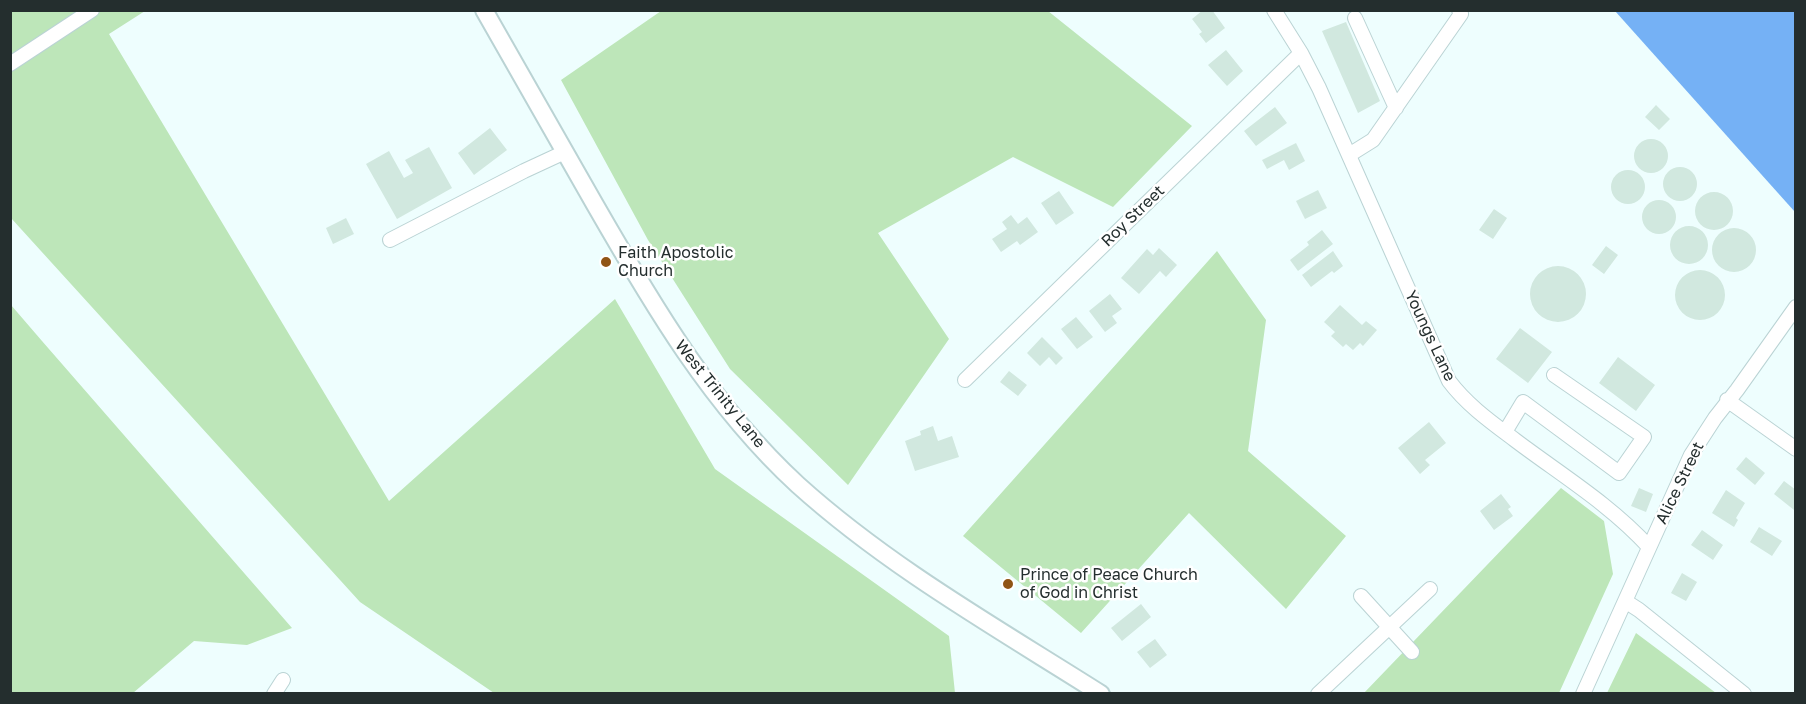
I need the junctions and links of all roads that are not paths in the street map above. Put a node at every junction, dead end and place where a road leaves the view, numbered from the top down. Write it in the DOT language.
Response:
graph roads {
  1 [pos="92,10"];
  2 [pos="484,10"];
  3 [pos="1274,10"];
  4 [pos="1459,10"];
  5 [pos="1355,18"];
  6 [pos="1301,53"];
  7 [pos="10,64"];
  8 [pos="1396,108"];
  9 [pos="565,152"];
  10 [pos="1349,155"];
  11 [pos="390,240"];
  12 [pos="1796,307"];
  13 [pos="1554,375"];
  14 [pos="965,380"];
  15 [pos="1727,400"];
  16 [pos="1505,432"];
  17 [pos="1796,449"];
  18 [pos="1649,547"];
  19 [pos="1430,589"];
  20 [pos="1361,596"];
  21 [pos="1625,601"];
  22 [pos="1389,627"];
  23 [pos="1412,652"];
  24 [pos="284,680"];
  25 [pos="274,693"];
  26 [pos="1101,693"];
  27 [pos="1318,693"];
  28 [pos="1583,693"];
  29 [pos="1744,693"];
  1 -- 7 [label="street"];
  2 -- 9 [label="main road, West Trinity Lane"];
  3 -- 6 [label="street, Youngs Lane"];
  4 -- 8 [label="street"];
  5 -- 8 [label="street"];
  6 -- 10 [label="street, Youngs Lane"];
  6 -- 14 [label="street, Roy Street"];
  8 -- 10 [label="street"];
  9 -- 11 [label="street"];
  9 -- 26 [label="main road, West Trinity Lane"];
  10 -- 16 [label="street, Youngs Lane"];
  12 -- 15 [label="street, Alice Street"];
  13 -- 16 [label="street"];
  15 -- 17 [label="street"];
  15 -- 18 [label="street, Alice Street"];
  16 -- 18 [label="street, Youngs Lane"];
  18 -- 21 [label="street"];
  19 -- 22 [label="street"];
  20 -- 22 [label="street"];
  21 -- 28 [label="street"];
  21 -- 29 [label="street"];
  22 -- 23 [label="street"];
  22 -- 27 [label="street"];
  24 -- 25 [label="street"];
}
